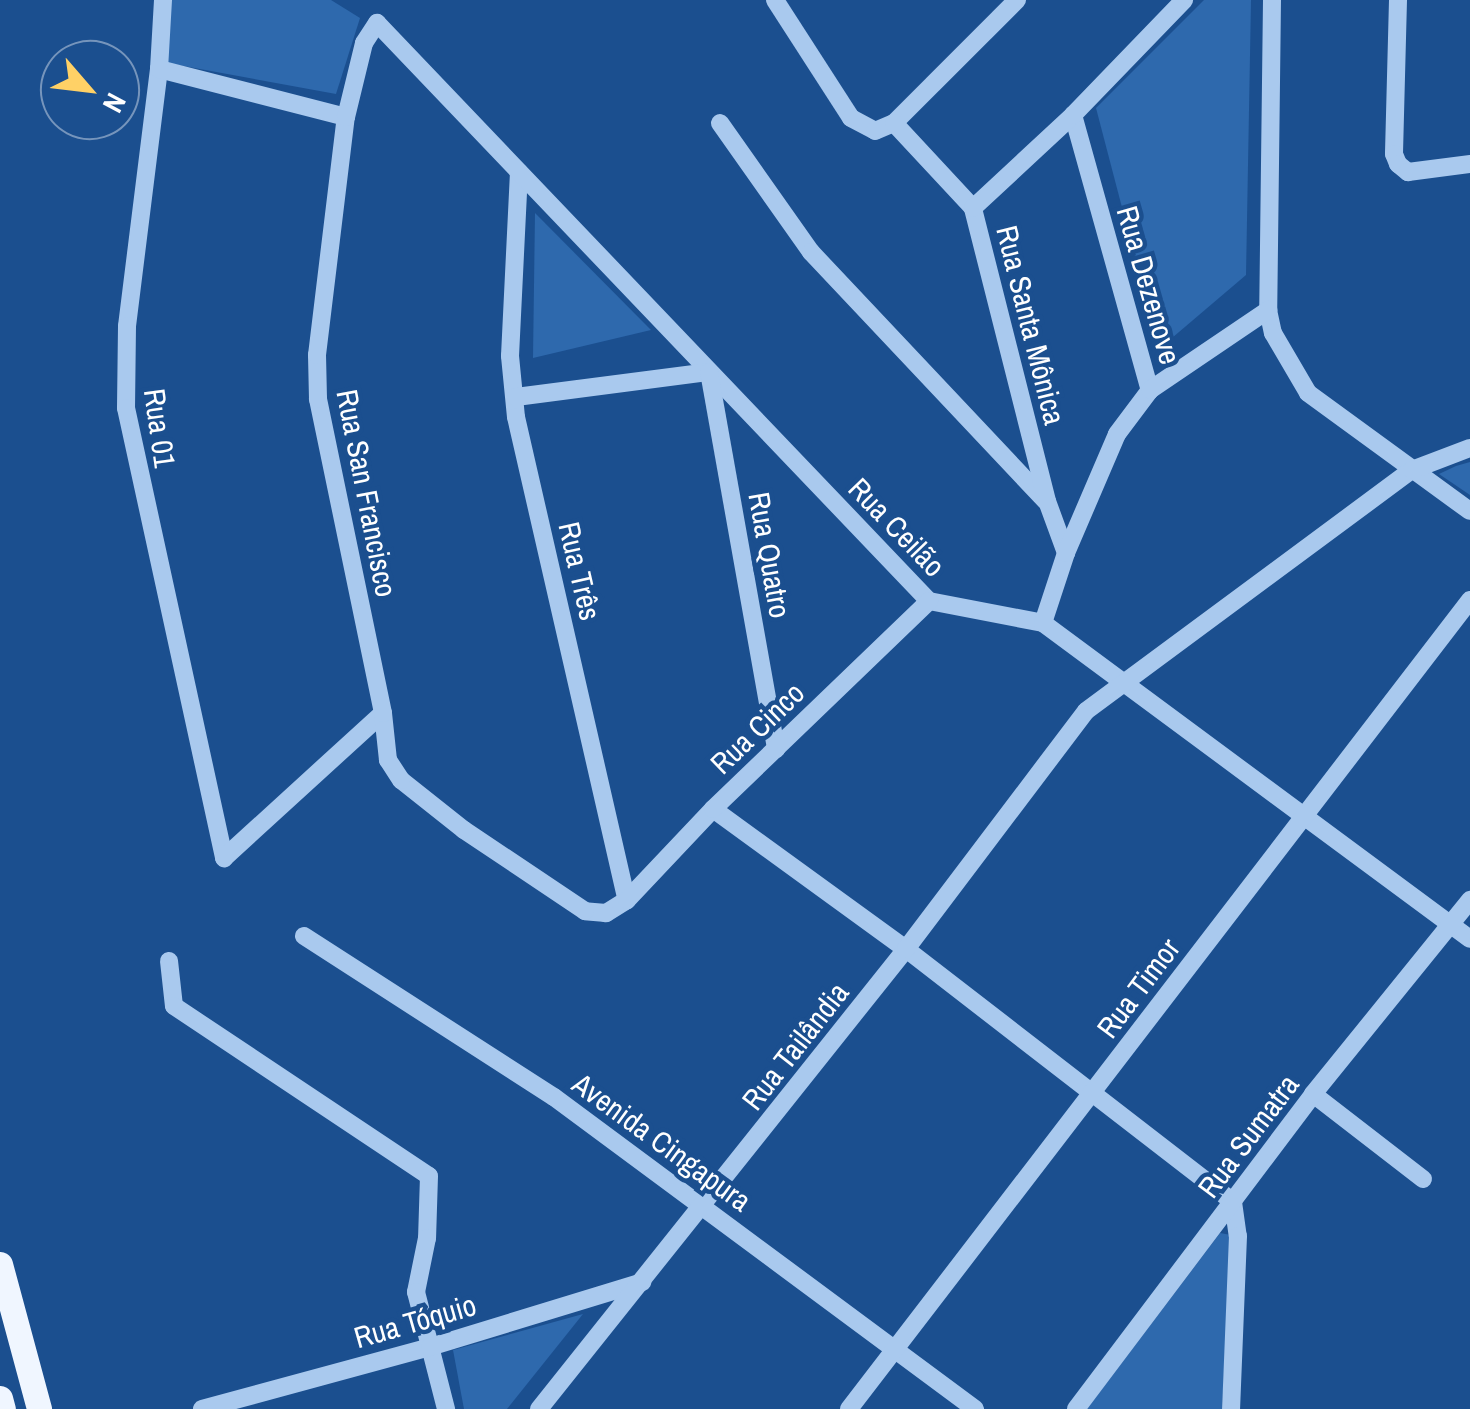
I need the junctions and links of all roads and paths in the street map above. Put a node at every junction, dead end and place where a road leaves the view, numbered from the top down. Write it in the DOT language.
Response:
graph roads {
  1 [pos="162,0"];
  2 [pos="775,0"];
  3 [pos="1184,0"];
  4 [pos="1272,0"];
  5 [pos="1398,0"];
  6 [pos="1008,3"];
  7 [pos="377,23"];
  8 [pos="159,69"];
  9 [pos="1073,115"];
  10 [pos="346,117"];
  11 [pos="894,122"];
  12 [pos="720,123"];
  13 [pos="1470,164"];
  14 [pos="519,172"];
  15 [pos="973,208"];
  16 [pos="1268,310"];
  17 [pos="709,372"];
  18 [pos="1150,390"];
  19 [pos="516,397"];
  20 [pos="1470,448"];
  21 [pos="1412,470"];
  22 [pos="1047,501"];
  23 [pos="1470,511"];
  24 [pos="1066,553"];
  25 [pos="930,600"];
  26 [pos="1470,600"];
  27 [pos="1043,623"];
  28 [pos="1123,682"];
  29 [pos="383,713"];
  30 [pos="776,749"];
  31 [pos="713,809"];
  32 [pos="1302,817"];
  33 [pos="627,900"];
  34 [pos="1470,900"];
  35 [pos="1451,926"];
  36 [pos="304,936"];
  37 [pos="1470,939"];
  38 [pos="906,949"];
  39 [pos="169,961"];
  40 [pos="1093,1093"];
  41 [pos="1313,1094"];
  42 [pos="1423,1179"];
  43 [pos="1233,1202"];
  44 [pos="704,1204"];
  45 [pos="0,1264"];
  46 [pos="643,1282"];
  47 [pos="430,1347"];
  48 [pos="895,1350"];
  49 [pos="0,1398"];
  50 [pos="3,1409"];
  51 [pos="39,1409"];
  52 [pos="202,1409"];
  53 [pos="446,1409"];
  54 [pos="539,1409"];
  55 [pos="849,1409"];
  56 [pos="974,1409"];
  57 [pos="1076,1409"];
  58 [pos="1231,1409"];
  1 -- 8 [label="street, Rua 01"];
  2 -- 11 [label="street"];
  3 -- 9 [label="street, Rua Santa Mônica"];
  4 -- 16 [label="street"];
  5 -- 13 [label="street"];
  6 -- 11 [label="street"];
  7 -- 10 [label="street, Rua San Francisco"];
  7 -- 14 [label="street, Rua Ceilão"];
  8 -- 10 [label="street"];
  8 -- 29 [label="street, Rua 01"];
  9 -- 15 [label="street, Rua Santa Mônica"];
  9 -- 18 [label="street, Rua Dezenove"];
  10 -- 29 [label="street, Rua San Francisco"];
  11 -- 15 [label="street"];
  12 -- 22 [label="street"];
  14 -- 17 [label="street, Rua Ceilão"];
  14 -- 19 [label="street, Rua Três"];
  15 -- 22 [label="street, Rua Santa Mônica"];
  16 -- 18 [label="street, Rua Dezenove"];
  16 -- 21 [label="street"];
  17 -- 19 [label="street"];
  17 -- 25 [label="street, Rua Ceilão"];
  17 -- 30 [label="street, Rua Quatro"];
  18 -- 24 [label="street"];
  19 -- 33 [label="street, Rua Três"];
  20 -- 21 [label="street"];
  21 -- 23 [label="street"];
  21 -- 28 [label="street"];
  22 -- 24 [label="street, Rua Santa Mônica"];
  24 -- 27 [label="street"];
  25 -- 27 [label="street, Rua Ceilão"];
  25 -- 30 [label="street, Rua Cinco"];
  26 -- 32 [label="street, Rua Timor"];
  27 -- 28 [label="street, Rua Ceilão"];
  28 -- 32 [label="street, Rua Ceilão"];
  28 -- 38 [label="street, Rua Tailândia"];
  29 -- 33 [label="street, Rua San Francisco"];
  30 -- 31 [label="street, Rua Cinco"];
  31 -- 33 [label="street, Rua Cinco"];
  31 -- 38 [label="street"];
  32 -- 35 [label="street, Rua Ceilão"];
  32 -- 40 [label="street, Rua Timor"];
  34 -- 35 [label="street, Rua Sumatra"];
  35 -- 37 [label="street, Rua Ceilão"];
  35 -- 41 [label="street, Rua Sumatra"];
  36 -- 44 [label="street, Avenida Cingapura"];
  38 -- 40 [label="street"];
  38 -- 44 [label="street, Rua Tailândia"];
  39 -- 47 [label="street"];
  40 -- 43 [label="street"];
  40 -- 48 [label="street, Rua Timor"];
  41 -- 42 [label="street"];
  41 -- 43 [label="street, Rua Sumatra"];
  43 -- 57 [label="street, Rua Sumatra"];
  43 -- 58 [label="street"];
  44 -- 46 [label="street, Rua Tailândia"];
  44 -- 48 [label="street, Avenida Cingapura"];
  45 -- 51 [label="main road"];
  46 -- 47 [label="street, Rua Tóquio"];
  46 -- 54 [label="street, Rua Tailândia"];
  47 -- 52 [label="street, Rua Tóquio"];
  47 -- 53 [label="street"];
  48 -- 55 [label="street, Rua Timor"];
  48 -- 56 [label="street, Avenida Cingapura"];
  49 -- 50 [label="main road"];
}
